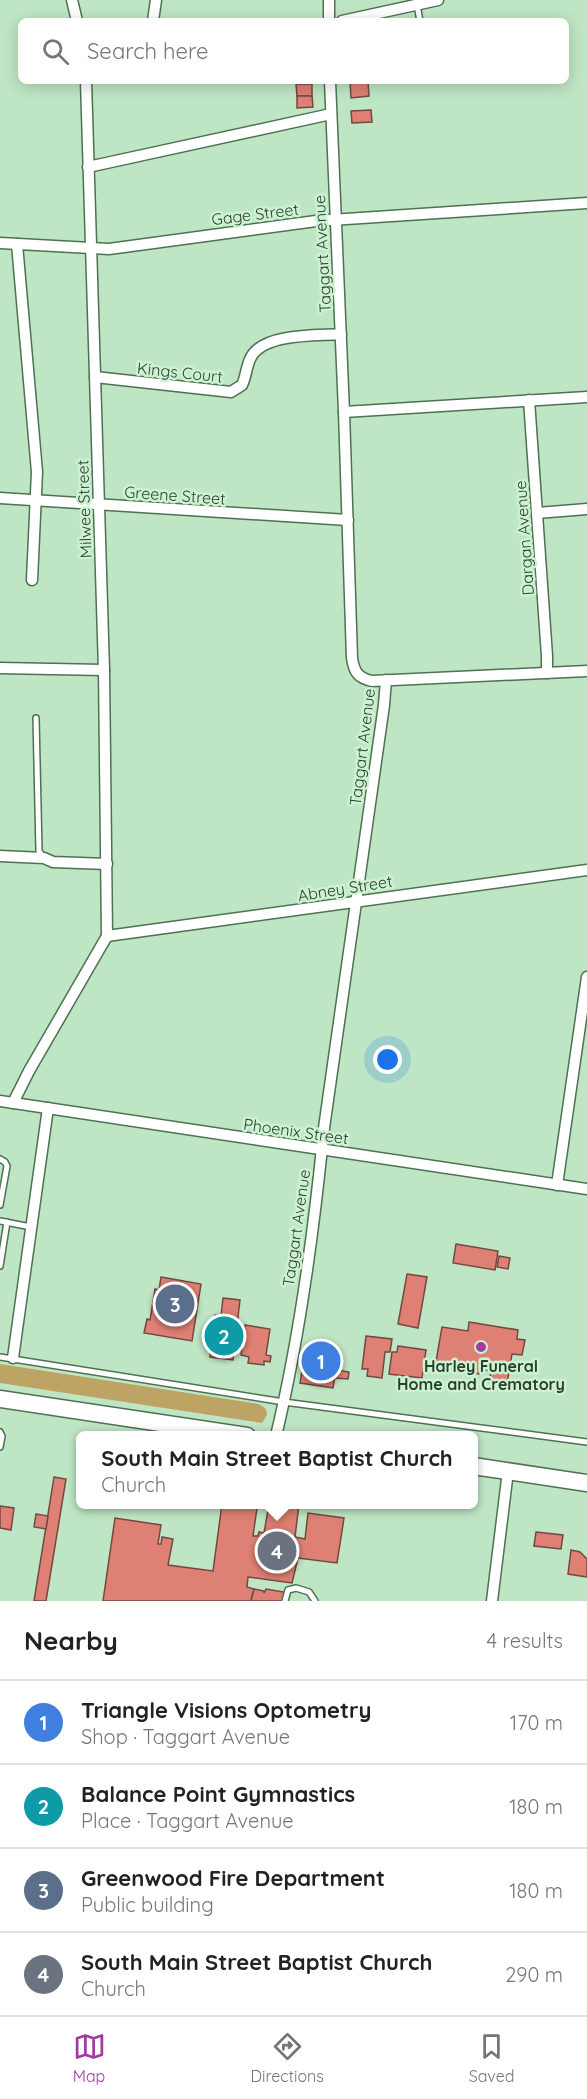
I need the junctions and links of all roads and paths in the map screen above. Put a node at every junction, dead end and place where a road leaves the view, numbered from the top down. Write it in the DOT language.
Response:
graph roads {
  1 [pos="72,0"];
  2 [pos="156,0"];
  3 [pos="329,0"];
  4 [pos="438,0"];
  5 [pos="417,5"];
  6 [pos="76,18"];
  7 [pos="153,18"];
  8 [pos="329,18"];
  9 [pos="356,18"];
  10 [pos="419,18"];
  11 [pos="86,84"];
  12 [pos="330,84"];
  13 [pos="331,114"];
  14 [pos="88,167"];
  15 [pos="587,203"];
  16 [pos="335,220"];
  17 [pos="0,243"];
  18 [pos="17,244"];
  19 [pos="91,248"];
  20 [pos="341,334"];
  21 [pos="95,377"];
  22 [pos="587,397"];
  23 [pos="529,400"];
  24 [pos="344,412"];
  25 [pos="0,498"];
  26 [pos="35,501"];
  27 [pos="99,504"];
  28 [pos="587,509"];
  29 [pos="537,513"];
  30 [pos="348,520"];
  31 [pos="32,580"];
  32 [pos="0,668"];
  33 [pos="104,670"];
  34 [pos="587,671"];
  35 [pos="547,673"];
  36 [pos="386,680"];
  37 [pos="36,718"];
  38 [pos="0,856"];
  39 [pos="44,858"];
  40 [pos="107,864"];
  41 [pos="587,870"];
  42 [pos="357,902"];
  43 [pos="107,936"];
  44 [pos="587,977"];
  45 [pos="0,1101"];
  46 [pos="13,1103"];
  47 [pos="48,1108"];
  48 [pos="322,1150"];
  49 [pos="0,1159"];
  50 [pos="557,1185"];
  51 [pos="587,1189"];
  52 [pos="0,1205"];
  53 [pos="3,1221"];
  54 [pos="31,1228"];
  55 [pos="0,1266"];
  56 [pos="0,1356"];
  57 [pos="13,1358"];
  58 [pos="0,1399"];
  59 [pos="284,1402"];
  60 [pos="214,1431"];
  61 [pos="277,1431"];
  62 [pos="0,1432"];
  63 [pos="587,1442"];
  64 [pos="0,1447"];
  65 [pos="478,1467"];
  66 [pos="508,1471"];
  67 [pos="587,1483"];
  68 [pos="285,1601"];
  69 [pos="315,1601"];
  70 [pos="492,1601"];
  1 -- 6 [label="street"];
  2 -- 7 [label="street"];
  3 -- 8 [label="street"];
  4 -- 5 [label="street"];
  5 -- 9 [label="street"];
  5 -- 10 [label="lane"];
  11 -- 14 [label="street, Milwee Street"];
  12 -- 13 [label="street, Taggart Avenue"];
  13 -- 14 [label="street"];
  13 -- 16 [label="street, Taggart Avenue"];
  14 -- 19 [label="street, Milwee Street"];
  15 -- 16 [label="street, Gage Street"];
  16 -- 19 [label="street, Gage Street"];
  16 -- 20 [label="street, Taggart Avenue"];
  17 -- 18 [label="street, Gage Street"];
  18 -- 19 [label="street, Gage Street"];
  18 -- 26 [label="street"];
  19 -- 21 [label="street, Milwee Street"];
  20 -- 21 [label="street, Kings Court"];
  20 -- 24 [label="street, Taggart Avenue"];
  21 -- 27 [label="street, Milwee Street"];
  22 -- 23 [label="street"];
  23 -- 24 [label="street"];
  23 -- 29 [label="street, Dargan Avenue"];
  24 -- 30 [label="street, Taggart Avenue"];
  25 -- 26 [label="street, Greene Street"];
  26 -- 27 [label="street, Greene Street"];
  26 -- 31 [label="street"];
  27 -- 30 [label="street, Greene Street"];
  27 -- 33 [label="street, Milwee Street"];
  28 -- 29 [label="street"];
  29 -- 35 [label="street, Dargan Avenue"];
  30 -- 36 [label="street, Taggart Avenue"];
  32 -- 33 [label="street"];
  33 -- 40 [label="street, Milwee Street"];
  34 -- 35 [label="street"];
  35 -- 36 [label="street"];
  36 -- 42 [label="street, Taggart Avenue"];
  37 -- 39 [label="lane"];
  38 -- 39 [label="street"];
  39 -- 40 [label="street"];
  40 -- 43 [label="street, Milwee Street"];
  41 -- 42 [label="street, Abney Street"];
  42 -- 43 [label="street, Abney Street"];
  42 -- 48 [label="street, Taggart Avenue"];
  43 -- 46 [label="street"];
  44 -- 50 [label="street"];
  45 -- 46 [label="street, Phoenix Street"];
  46 -- 47 [label="street, Phoenix Street"];
  47 -- 48 [label="street, Phoenix Street"];
  47 -- 54 [label="street"];
  48 -- 50 [label="street, Phoenix Street"];
  48 -- 59 [label="street, Taggart Avenue"];
  49 -- 52 [label="lane"];
  50 -- 51 [label="street, Phoenix Street"];
  53 -- 54 [label="lane"];
  53 -- 55 [label="lane"];
  54 -- 57 [label="street"];
  56 -- 57 [label="lane"];
  57 -- 59 [label="lane"];
  58 -- 60 [label="main road"];
  59 -- 61 [label="street, Taggart Avenue"];
  59 -- 63 [label="lane"];
  62 -- 64 [label="lane"];
  65 -- 66 [label="main road"];
  66 -- 67 [label="main road"];
  66 -- 70 [label="street"];
  68 -- 69 [label="lane"];
}
